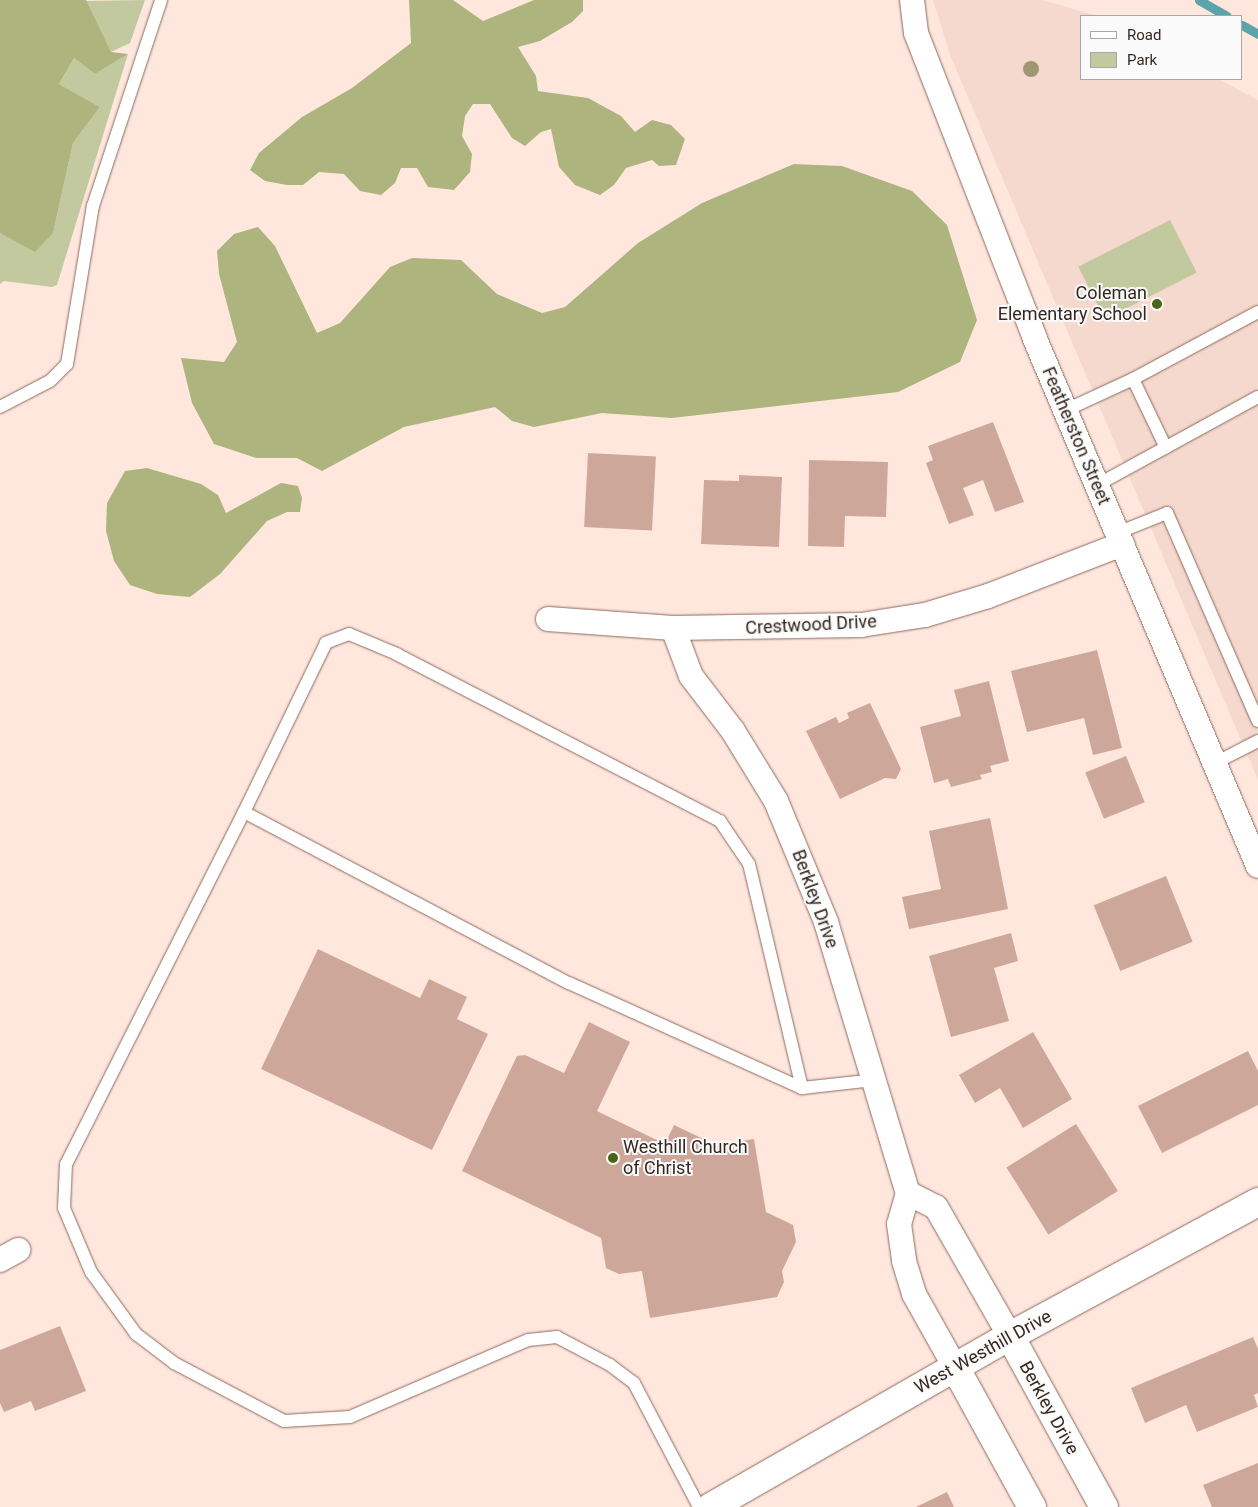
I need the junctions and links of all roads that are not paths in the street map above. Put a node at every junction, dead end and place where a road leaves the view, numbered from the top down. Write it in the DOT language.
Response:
graph roads {
  1 [pos="161,0"];
  2 [pos="912,0"];
  3 [pos="1258,312"];
  4 [pos="1133,379"];
  5 [pos="1258,397"];
  6 [pos="0,408"];
  7 [pos="1066,410"];
  8 [pos="1166,448"];
  9 [pos="1097,485"];
  10 [pos="1120,539"];
  11 [pos="548,619"];
  12 [pos="673,628"];
  13 [pos="1258,721"];
  14 [pos="1258,741"];
  15 [pos="1215,763"];
  16 [pos="244,812"];
  17 [pos="1258,866"];
  18 [pos="874,1080"];
  19 [pos="802,1088"];
  20 [pos="908,1193"];
  21 [pos="1258,1202"];
  22 [pos="1010,1336"];
  23 [pos="955,1367"];
  24 [pos="699,1507"];
  25 [pos="711,1507"];
  26 [pos="1032,1507"];
  27 [pos="1104,1507"];
  1 -- 6 [label="lane"];
  2 -- 7 [label="street, Featherston Street"];
  3 -- 4 [label="lane"];
  4 -- 7 [label="lane"];
  4 -- 8 [label="lane"];
  5 -- 8 [label="lane"];
  7 -- 9 [label="street, Featherston Street"];
  8 -- 9 [label="lane"];
  9 -- 10 [label="street, Featherston Street"];
  10 -- 12 [label="street, Crestwood Drive"];
  10 -- 13 [label="lane"];
  10 -- 15 [label="street, Featherston Street"];
  11 -- 12 [label="street, Crestwood Drive"];
  12 -- 18 [label="street, Berkley Drive"];
  14 -- 15 [label="lane"];
  15 -- 17 [label="street, Featherston Street"];
  16 -- 19 [label="lane"];
  16 -- 19 [label="lane"];
  16 -- 24 [label="lane"];
  18 -- 19 [label="lane"];
  18 -- 20 [label="street, Berkley Drive"];
  20 -- 22 [label="street, Berkley Drive"];
  20 -- 23 [label="street"];
  21 -- 22 [label="street, West Westhill Drive"];
  22 -- 23 [label="street, West Westhill Drive"];
  22 -- 27 [label="street, Berkley Drive"];
  23 -- 25 [label="street, West Westhill Drive"];
  23 -- 26 [label="street"];
}
